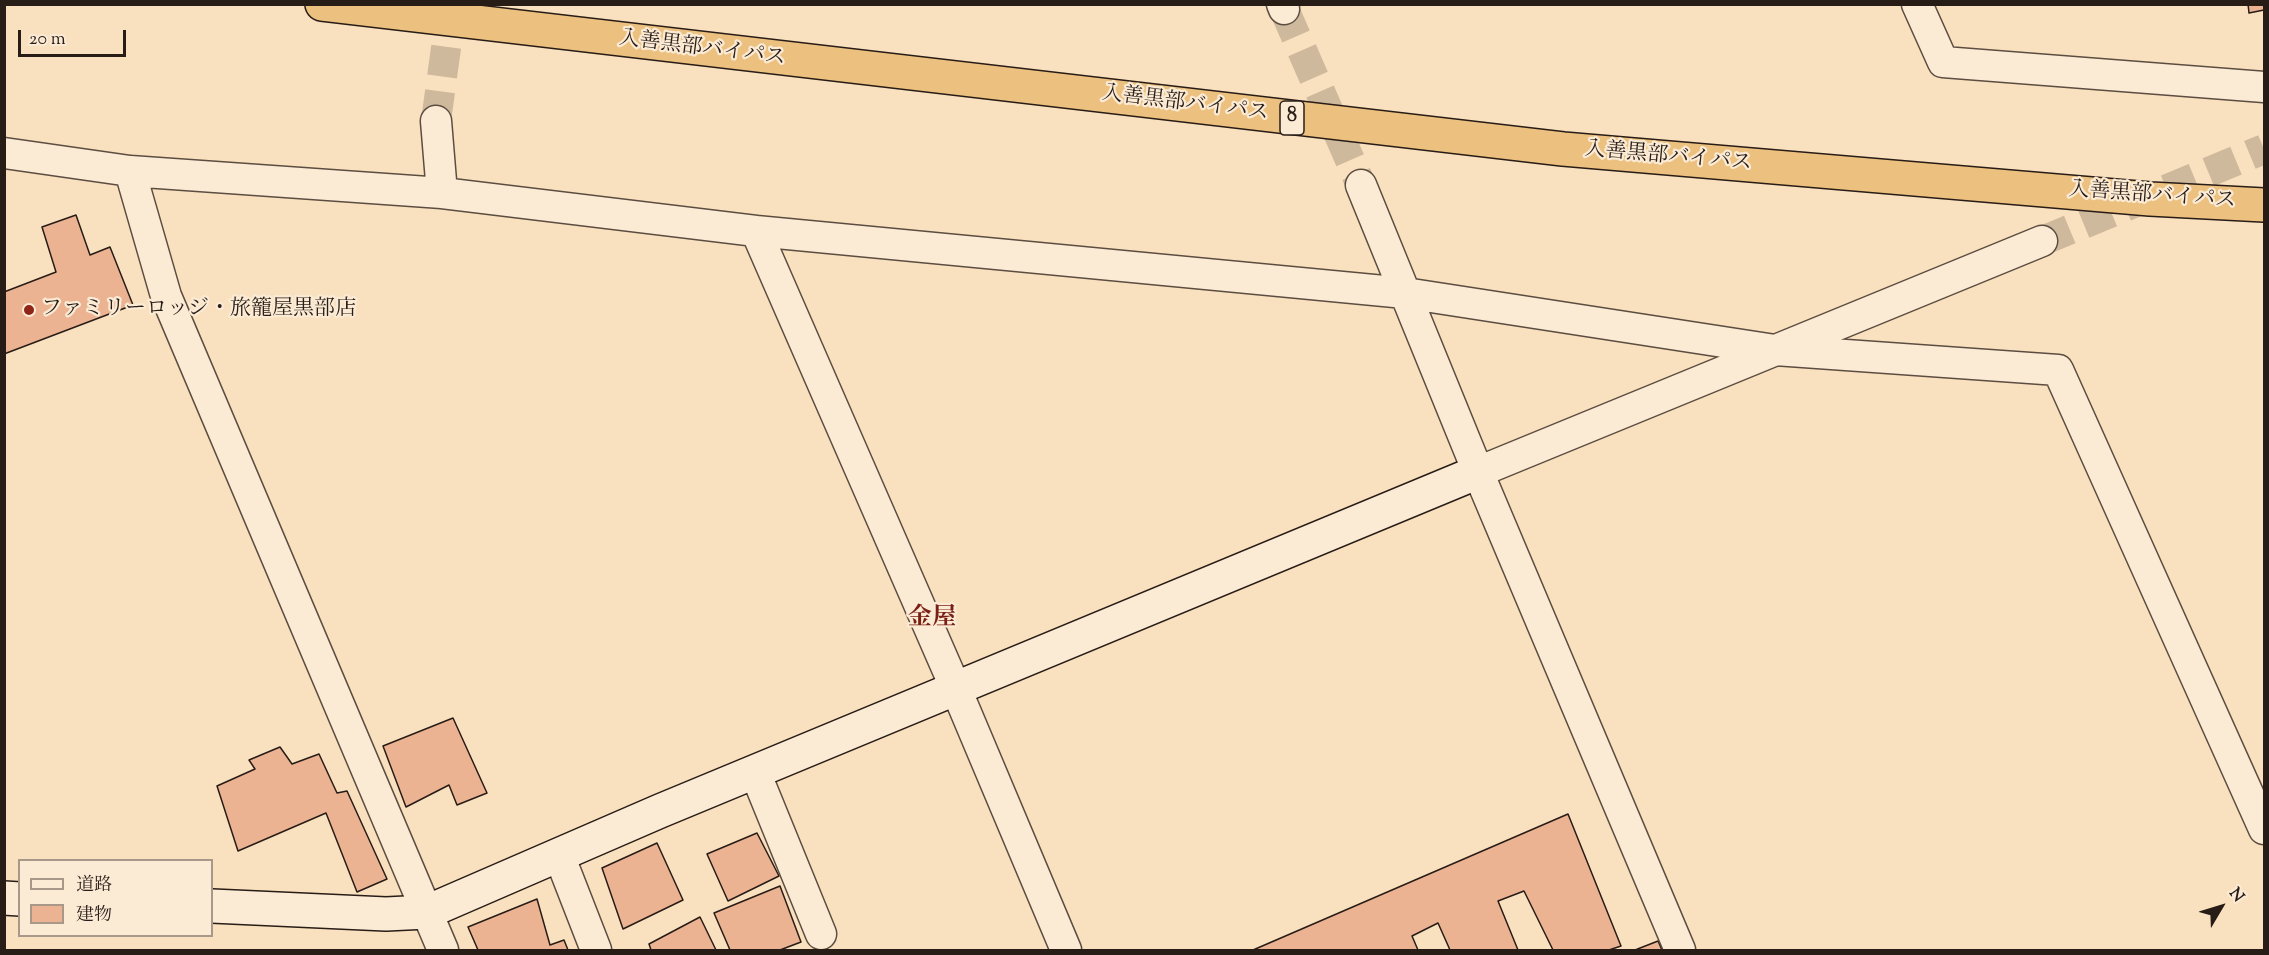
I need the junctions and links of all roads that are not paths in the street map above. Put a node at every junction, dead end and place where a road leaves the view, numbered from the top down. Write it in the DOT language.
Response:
graph roads {
  1 [pos="322,4"];
  2 [pos="1917,4"];
  3 [pos="2265,87"];
  4 [pos="436,121"];
  5 [pos="4,153"];
  6 [pos="130,171"];
  7 [pos="1361,185"];
  8 [pos="442,193"];
  9 [pos="2265,205"];
  10 [pos="756,231"];
  11 [pos="2042,241"];
  12 [pos="1405,293"];
  13 [pos="1775,350"];
  14 [pos="1478,472"];
  15 [pos="956,689"];
  16 [pos="755,772"];
  17 [pos="2265,829"];
  18 [pos="559,855"];
  19 [pos="213,906"];
  20 [pos="427,912"];
  21 [pos="820,934"];
  22 [pos="443,951"];
  23 [pos="596,951"];
  24 [pos="1066,951"];
  25 [pos="1680,951"];
  1 -- 9 [label="highway, 入善黒部バイパス / 8"];
  2 -- 3 [label="street"];
  4 -- 8 [label="street"];
  5 -- 6 [label="street"];
  6 -- 8 [label="street"];
  6 -- 20 [label="street"];
  7 -- 12 [label="street"];
  8 -- 10 [label="street"];
  10 -- 12 [label="street"];
  10 -- 15 [label="street"];
  11 -- 13 [label="street"];
  12 -- 13 [label="street"];
  12 -- 14 [label="street"];
  13 -- 14 [label="street"];
  13 -- 17 [label="street"];
  14 -- 15 [label="street"];
  14 -- 25 [label="street"];
  15 -- 16 [label="street"];
  15 -- 24 [label="street"];
  16 -- 18 [label="street"];
  16 -- 21 [label="street"];
  18 -- 20 [label="street"];
  18 -- 23 [label="street"];
  19 -- 20 [label="street"];
  20 -- 22 [label="street"];
}
